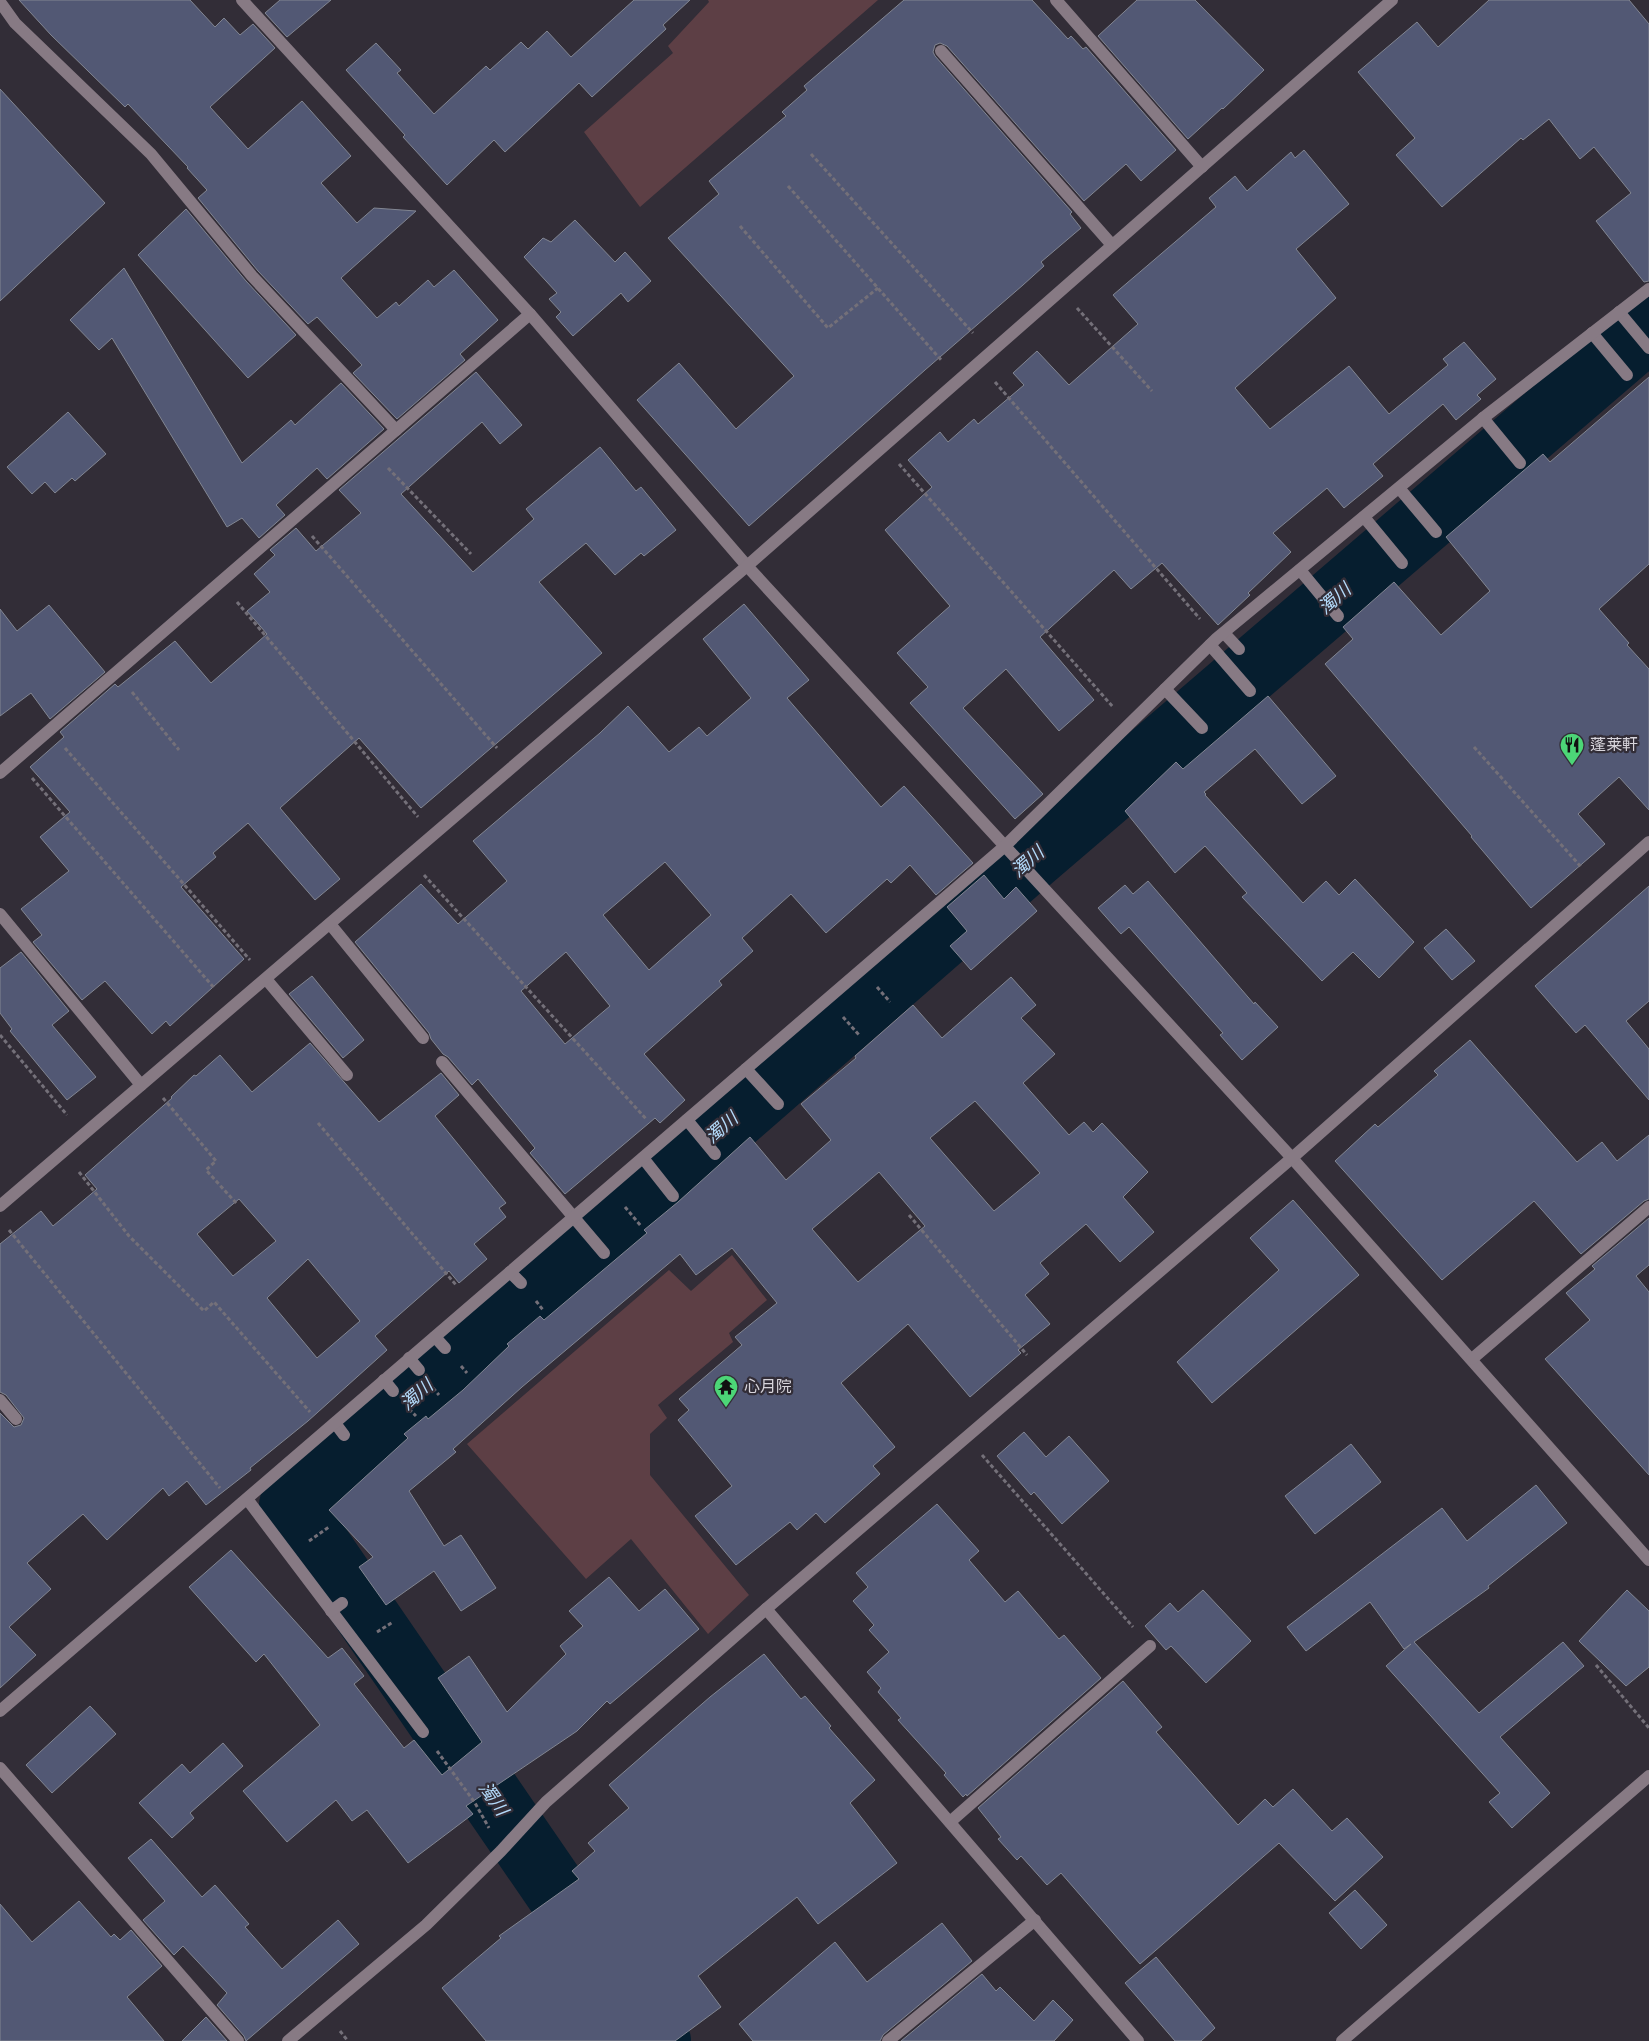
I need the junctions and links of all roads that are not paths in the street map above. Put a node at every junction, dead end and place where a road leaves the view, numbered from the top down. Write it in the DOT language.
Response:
graph roads {
  1 [pos="242,0"];
  2 [pos="1056,0"];
  3 [pos="1392,0"];
  4 [pos="0,2"];
  5 [pos="941,52"];
  6 [pos="1202,166"];
  7 [pos="1112,246"];
  8 [pos="1649,289"];
  9 [pos="1619,312"];
  10 [pos="530,314"];
  11 [pos="1592,333"];
  12 [pos="1649,348"];
  13 [pos="1627,375"];
  14 [pos="1483,418"];
  15 [pos="396,430"];
  16 [pos="1520,463"];
  17 [pos="1399,488"];
  18 [pos="1364,517"];
  19 [pos="1436,532"];
  20 [pos="1402,563"];
  21 [pos="747,566"];
  22 [pos="1300,570"];
  23 [pos="1338,616"];
  24 [pos="1217,639"];
  25 [pos="1239,649"];
  26 [pos="1165,688"];
  27 [pos="1250,691"];
  28 [pos="1202,728"];
  29 [pos="0,773"];
  30 [pos="1649,842"];
  31 [pos="1005,846"];
  32 [pos="0,914"];
  33 [pos="330,924"];
  34 [pos="266,979"];
  35 [pos="423,1038"];
  36 [pos="442,1062"];
  37 [pos="750,1073"];
  38 [pos="347,1075"];
  39 [pos="144,1083"];
  40 [pos="778,1104"];
  41 [pos="687,1120"];
  42 [pos="715,1154"];
  43 [pos="643,1158"];
  44 [pos="1292,1158"];
  45 [pos="673,1196"];
  46 [pos="0,1206"];
  47 [pos="1649,1207"];
  48 [pos="574,1217"];
  49 [pos="604,1253"];
  50 [pos="510,1272"];
  51 [pos="521,1283"];
  52 [pos="435,1337"];
  53 [pos="445,1348"];
  54 [pos="410,1358"];
  55 [pos="1472,1360"];
  56 [pos="419,1370"];
  57 [pos="384,1380"];
  58 [pos="394,1392"];
  59 [pos="0,1400"];
  60 [pos="16,1419"];
  61 [pos="331,1427"];
  62 [pos="344,1435"];
  63 [pos="247,1499"];
  64 [pos="301,1548"];
  65 [pos="290,1556"];
  66 [pos="1649,1560"];
  67 [pos="342,1603"];
  68 [pos="766,1609"];
  69 [pos="331,1611"];
  70 [pos="1150,1646"];
  71 [pos="0,1711"];
  72 [pos="423,1732"];
  73 [pos="0,1769"];
  74 [pos="1649,1776"];
  75 [pos="950,1822"];
  76 [pos="1035,1920"];
  77 [pos="238,2041"];
  78 [pos="288,2041"];
  79 [pos="888,2041"];
  80 [pos="1138,2041"];
  81 [pos="1342,2041"];
  1 -- 10 [label="street"];
  2 -- 6 [label="street"];
  3 -- 6 [label="street"];
  4 -- 15 [label="street"];
  5 -- 7 [label="street"];
  6 -- 7 [label="street"];
  7 -- 21 [label="street"];
  8 -- 9 [label="street"];
  9 -- 11 [label="street"];
  9 -- 12 [label="street"];
  10 -- 15 [label="street"];
  10 -- 21 [label="street"];
  11 -- 13 [label="street"];
  11 -- 14 [label="street"];
  14 -- 16 [label="street"];
  14 -- 17 [label="street"];
  15 -- 29 [label="street"];
  17 -- 18 [label="street"];
  17 -- 19 [label="street"];
  18 -- 20 [label="street"];
  18 -- 22 [label="street"];
  21 -- 31 [label="street"];
  21 -- 33 [label="street"];
  22 -- 23 [label="street"];
  22 -- 24 [label="street"];
  24 -- 25 [label="street"];
  24 -- 26 [label="street"];
  24 -- 27 [label="street"];
  26 -- 28 [label="street"];
  26 -- 31 [label="street"];
  30 -- 44 [label="street"];
  31 -- 37 [label="street"];
  31 -- 44 [label="street"];
  32 -- 39 [label="street"];
  33 -- 34 [label="street"];
  33 -- 35 [label="street"];
  34 -- 38 [label="street"];
  34 -- 39 [label="street"];
  36 -- 48 [label="street"];
  37 -- 40 [label="street"];
  37 -- 41 [label="street"];
  39 -- 46 [label="street"];
  41 -- 42 [label="street"];
  41 -- 43 [label="street"];
  43 -- 45 [label="street"];
  43 -- 48 [label="street"];
  44 -- 55 [label="street"];
  44 -- 68 [label="street"];
  47 -- 55 [label="street"];
  48 -- 49 [label="street"];
  48 -- 50 [label="street"];
  50 -- 51 [label="street"];
  50 -- 52 [label="street"];
  52 -- 53 [label="street"];
  52 -- 54 [label="street"];
  54 -- 56 [label="street"];
  54 -- 57 [label="street"];
  55 -- 66 [label="street"];
  57 -- 58 [label="street"];
  57 -- 61 [label="street"];
  59 -- 60 [label="street"];
  61 -- 62 [label="street"];
  61 -- 63 [label="street"];
  63 -- 65 [label="street"];
  63 -- 71 [label="street"];
  64 -- 65 [label="street"];
  65 -- 69 [label="street"];
  67 -- 69 [label="street"];
  68 -- 75 [label="street"];
  68 -- 78 [label="street"];
  69 -- 72 [label="street"];
  70 -- 75 [label="street"];
  73 -- 77 [label="street"];
  74 -- 81 [label="street"];
  75 -- 76 [label="street"];
  76 -- 79 [label="street"];
  76 -- 80 [label="street"];
}
